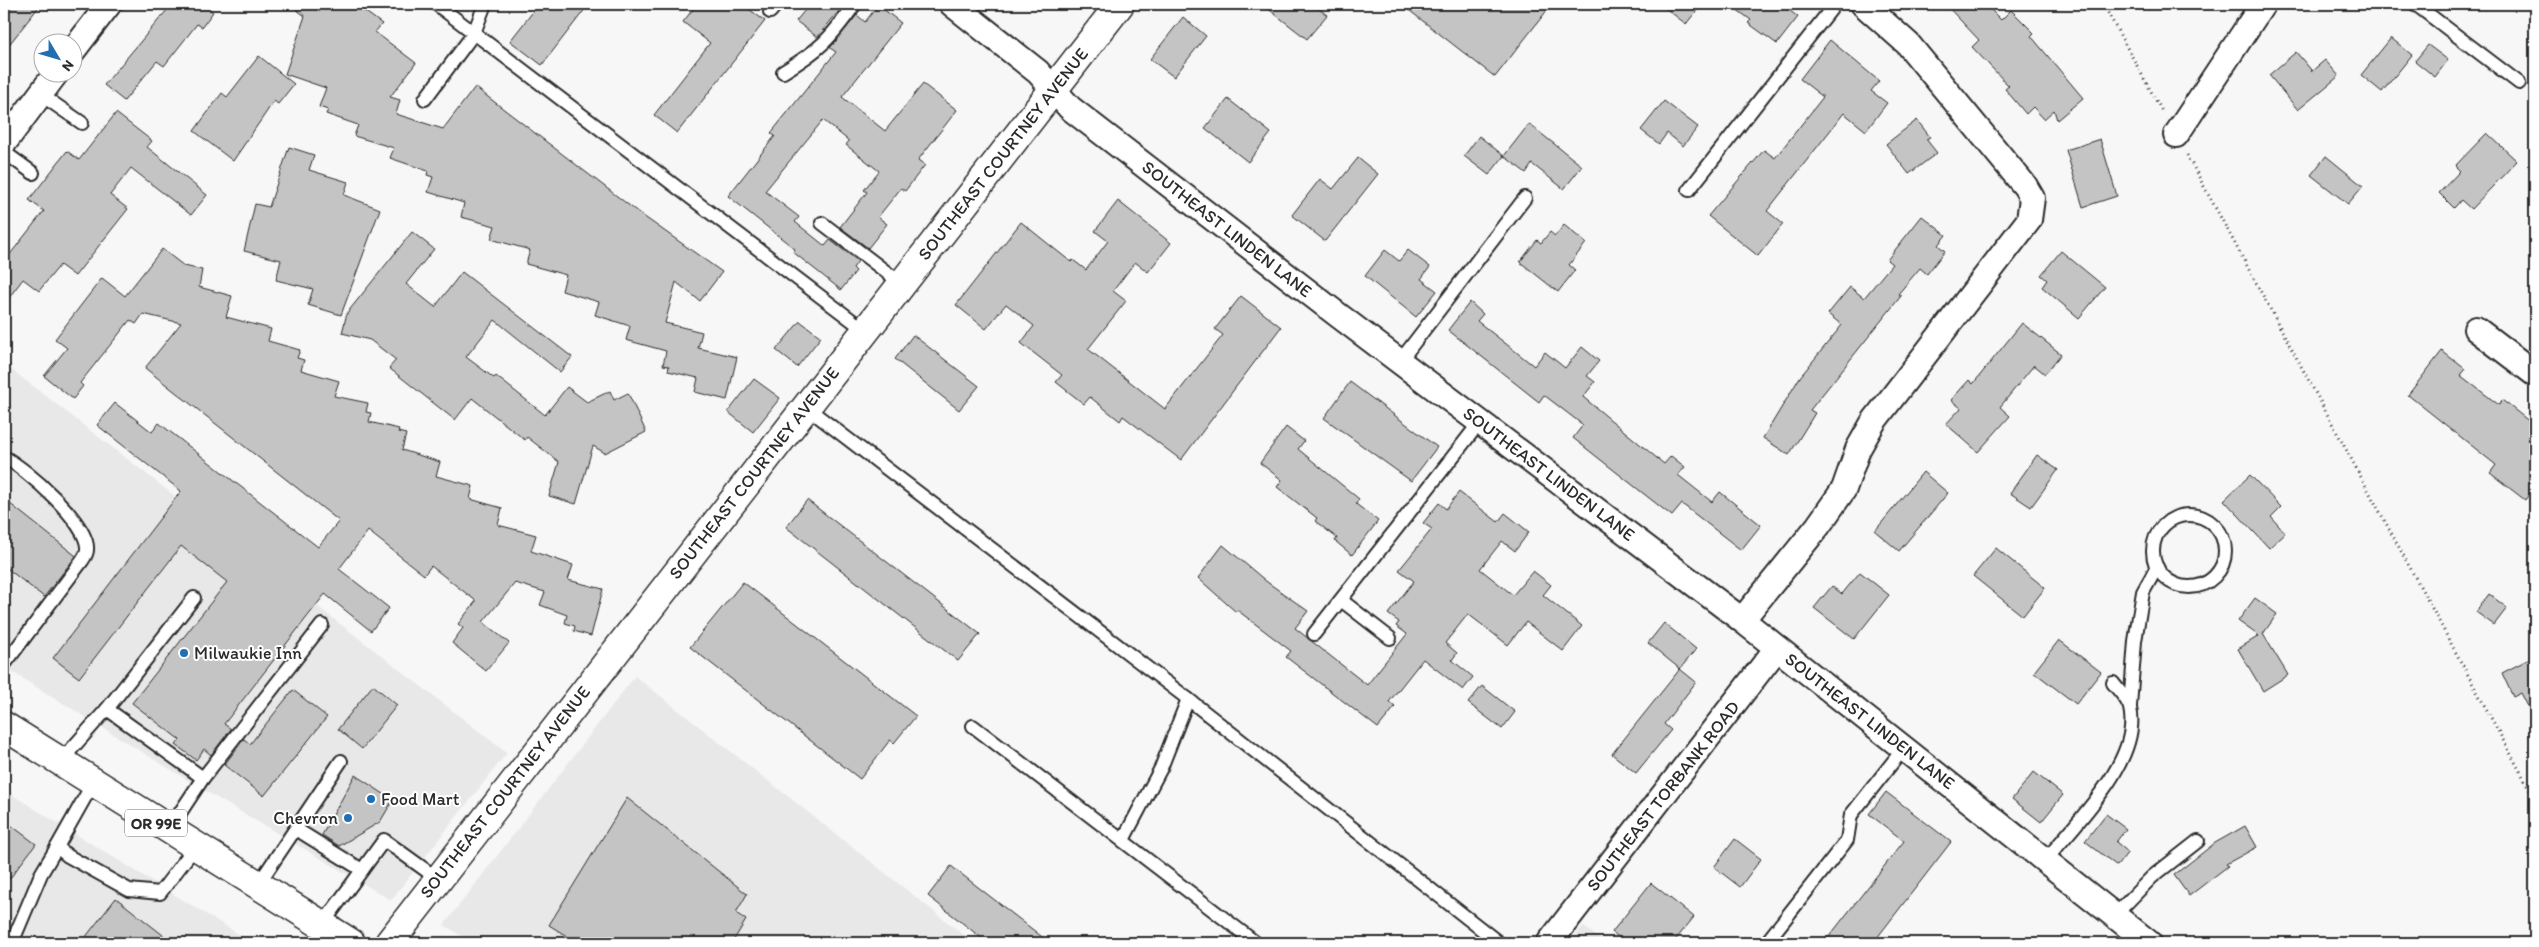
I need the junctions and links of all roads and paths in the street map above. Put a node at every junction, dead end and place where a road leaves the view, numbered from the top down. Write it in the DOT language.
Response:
graph roads {
  1 [pos="109,4"];
  2 [pos="436,4"];
  3 [pos="485,4"];
  4 [pos="855,4"];
  5 [pos="952,4"];
  6 [pos="1120,4"];
  7 [pos="1835,4"];
  8 [pos="1862,4"];
  9 [pos="2103,4"];
  10 [pos="2263,4"];
  11 [pos="2414,4"];
  12 [pos="474,33"];
  13 [pos="82,39"];
  14 [pos="783,72"];
  15 [pos="49,82"];
  16 [pos="2519,83"];
  17 [pos="1054,89"];
  18 [pos="40,94"];
  19 [pos="425,99"];
  20 [pos="82,123"];
  21 [pos="2176,136"];
  22 [pos="4,143"];
  23 [pos="4,152"];
  24 [pos="33,173"];
  25 [pos="1689,190"];
  26 [pos="1525,198"];
  27 [pos="822,223"];
  28 [pos="902,284"];
  29 [pos="2476,329"];
  30 [pos="866,331"];
  31 [pos="1400,362"];
  32 [pos="2535,374"];
  33 [pos="806,407"];
  34 [pos="1480,422"];
  35 [pos="4,457"];
  36 [pos="2157,567"];
  37 [pos="194,598"];
  38 [pos="1341,600"];
  39 [pos="1742,620"];
  40 [pos="322,625"];
  41 [pos="1314,634"];
  42 [pos="1390,638"];
  43 [pos="1777,648"];
  44 [pos="4,665"];
  45 [pos="2113,683"];
  46 [pos="1188,699"];
  47 [pos="2130,706"];
  48 [pos="107,708"];
  49 [pos="4,726"];
  50 [pos="973,726"];
  51 [pos="1904,748"];
  52 [pos="341,761"];
  53 [pos="60,762"];
  54 [pos="203,778"];
  55 [pos="93,783"];
  56 [pos="2535,799"];
  57 [pos="296,829"];
  58 [pos="168,831"];
  59 [pos="1124,840"];
  60 [pos="2198,841"];
  61 [pos="57,847"];
  62 [pos="195,847"];
  63 [pos="2046,860"];
  64 [pos="362,870"];
  65 [pos="438,879"];
  66 [pos="257,886"];
  67 [pos="2115,915"];
  68 [pos="322,925"];
  69 [pos="12,943"];
  70 [pos="351,943"];
  71 [pos="389,943"];
  72 [pos="1256,943"];
  73 [pos="1499,943"];
  74 [pos="1549,943"];
  75 [pos="1766,943"];
  76 [pos="2149,943"];
  1 -- 13 [label="street"];
  2 -- 12 [label="lane"];
  3 -- 12 [label="lane"];
  4 -- 14 [label="lane"];
  5 -- 17 [label="street, SOUTHEAST LINDEN LANE"];
  6 -- 17 [label="street, SOUTHEAST COURTNEY AVENUE"];
  7 -- 25 [label="lane"];
  8 -- 39 [label="street"];
  9 -- 21 [label="path"];
  10 -- 21 [label="street"];
  11 -- 16 [label="lane"];
  12 -- 19 [label="lane"];
  12 -- 30 [label="lane"];
  15 -- 18 [label="street"];
  17 -- 28 [label="street, SOUTHEAST COURTNEY AVENUE"];
  17 -- 31 [label="street, SOUTHEAST LINDEN LANE"];
  18 -- 20 [label="lane"];
  18 -- 22 [label="street"];
  21 -- 56 [label="path"];
  23 -- 24 [label="lane"];
  26 -- 31 [label="lane"];
  27 -- 28 [label="lane"];
  28 -- 30 [label="street, SOUTHEAST COURTNEY AVENUE"];
  29 -- 32 [label="street"];
  30 -- 33 [label="street, SOUTHEAST COURTNEY AVENUE"];
  31 -- 34 [label="street, SOUTHEAST LINDEN LANE"];
  33 -- 46 [label="lane"];
  33 -- 65 [label="street, SOUTHEAST COURTNEY AVENUE"];
  34 -- 38 [label="lane"];
  34 -- 39 [label="street, SOUTHEAST LINDEN LANE"];
  35 -- 44 [label="lane"];
  36 -- 36 [label="lane"];
  36 -- 47 [label="lane"];
  37 -- 48 [label="lane"];
  38 -- 41 [label="lane"];
  38 -- 42 [label="lane"];
  39 -- 43 [label="street, SOUTHEAST LINDEN LANE"];
  40 -- 54 [label="lane"];
  43 -- 51 [label="street, SOUTHEAST LINDEN LANE"];
  43 -- 74 [label="street, SOUTHEAST TORBANK ROAD"];
  45 -- 47 [label="lane"];
  46 -- 59 [label="lane"];
  46 -- 73 [label="lane"];
  47 -- 63 [label="lane"];
  48 -- 53 [label="lane"];
  48 -- 54 [label="lane"];
  49 -- 53 [label="street, OR 99E"];
  50 -- 59 [label="lane"];
  51 -- 63 [label="street, SOUTHEAST LINDEN LANE"];
  51 -- 75 [label="lane"];
  52 -- 57 [label="lane"];
  53 -- 55 [label="street, OR 99E"];
  54 -- 58 [label="lane"];
  55 -- 58 [label="street, OR 99E"];
  55 -- 61 [label="lane"];
  57 -- 64 [label="lane"];
  57 -- 66 [label="lane"];
  58 -- 62 [label="street, OR 99E"];
  59 -- 72 [label="lane"];
  60 -- 67 [label="lane"];
  61 -- 62 [label="lane"];
  61 -- 69 [label="lane"];
  62 -- 66 [label="street, OR 99E"];
  63 -- 67 [label="street, SOUTHEAST LINDEN LANE"];
  64 -- 65 [label="lane"];
  64 -- 68 [label="lane"];
  65 -- 71 [label="street, SOUTHEAST COURTNEY AVENUE"];
  66 -- 68 [label="street, OR 99E"];
  67 -- 76 [label="street, SOUTHEAST LINDEN LANE"];
  68 -- 70 [label="street, OR 99E"];
}
